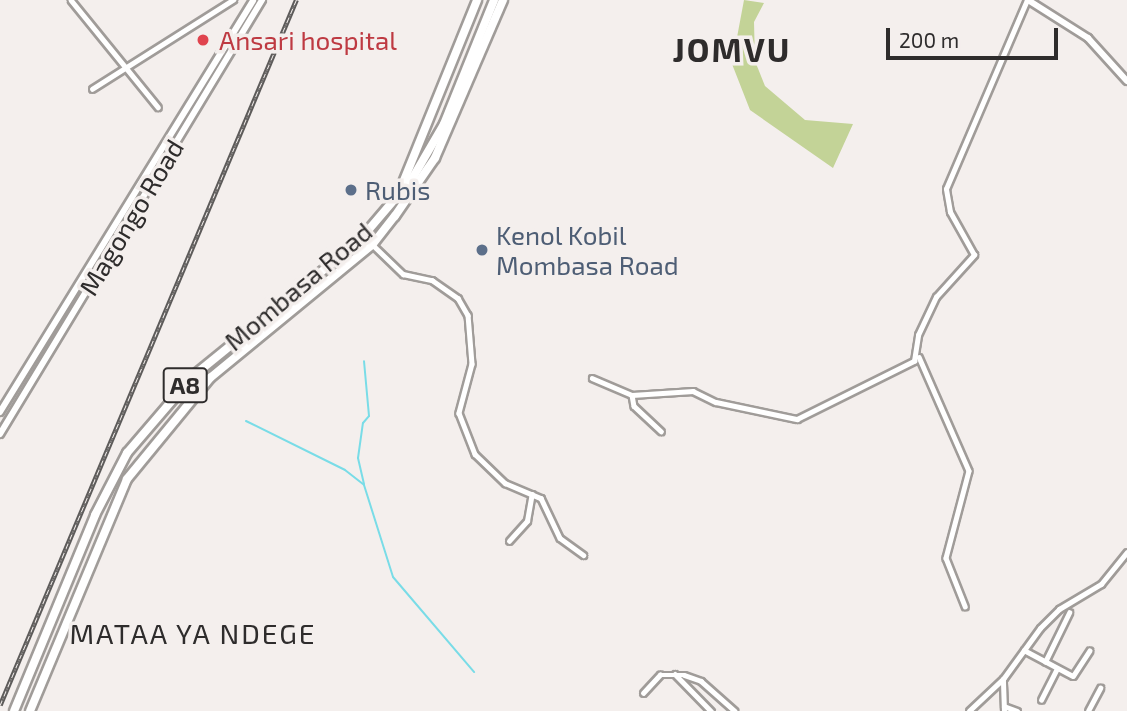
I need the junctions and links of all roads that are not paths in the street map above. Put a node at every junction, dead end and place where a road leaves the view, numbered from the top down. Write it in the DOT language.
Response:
graph roads {
  1 [pos="71,0"];
  2 [pos="233,0"];
  3 [pos="253,0"];
  4 [pos="262,0"];
  5 [pos="477,0"];
  6 [pos="494,0"];
  7 [pos="503,0"];
  8 [pos="1027,0"];
  9 [pos="480,47"];
  10 [pos="128,69"];
  11 [pos="1127,80"];
  12 [pos="92,89"];
  13 [pos="158,107"];
  14 [pos="398,196"];
  15 [pos="372,245"];
  16 [pos="919,357"];
  17 [pos="592,378"];
  18 [pos="632,395"];
  19 [pos="0,412"];
  20 [pos="660,430"];
  21 [pos="0,434"];
  22 [pos="532,494"];
  23 [pos="509,541"];
  24 [pos="1127,552"];
  25 [pos="583,555"];
  26 [pos="965,606"];
  27 [pos="1069,613"];
  28 [pos="1024,650"];
  29 [pos="1089,651"];
  30 [pos="1045,662"];
  31 [pos="1056,669"];
  32 [pos="674,673"];
  33 [pos="1003,679"];
  34 [pos="1100,688"];
  35 [pos="643,693"];
  36 [pos="1041,700"];
  37 [pos="1004,708"];
  38 [pos="14,711"];
  39 [pos="30,711"];
  40 [pos="711,711"];
  41 [pos="735,711"];
  42 [pos="969,711"];
  43 [pos="1017,711"];
  44 [pos="1088,711"];
  1 -- 10 [label="street"];
  2 -- 10 [label="street"];
  3 -- 19 [label="main road, Magongo Road"];
  4 -- 21 [label="main road, Magongo Road"];
  5 -- 14 [label="highway"];
  6 -- 9 [label="highway, Mombasa Road"];
  7 -- 9 [label="highway, Mombasa Road"];
  8 -- 11 [label="main road"];
  8 -- 16 [label="street"];
  9 -- 14 [label="highway, Mombasa Road / A8"];
  9 -- 15 [label="highway, Mombasa Road / A8"];
  10 -- 12 [label="street"];
  10 -- 13 [label="street"];
  14 -- 38 [label="highway, Mombasa Road / A8"];
  15 -- 22 [label="street"];
  15 -- 39 [label="highway, Mombasa Road / A8"];
  16 -- 18 [label="street"];
  16 -- 26 [label="street"];
  17 -- 18 [label="street"];
  18 -- 20 [label="street"];
  22 -- 23 [label="street"];
  22 -- 25 [label="street"];
  24 -- 28 [label="street"];
  27 -- 30 [label="street"];
  28 -- 30 [label="street"];
  28 -- 33 [label="street"];
  29 -- 31 [label="street"];
  30 -- 31 [label="street"];
  31 -- 36 [label="street"];
  32 -- 35 [label="street"];
  32 -- 40 [label="street"];
  32 -- 41 [label="street"];
  33 -- 37 [label="street"];
  33 -- 42 [label="street"];
  34 -- 44 [label="street"];
  37 -- 43 [label="street"];
}
